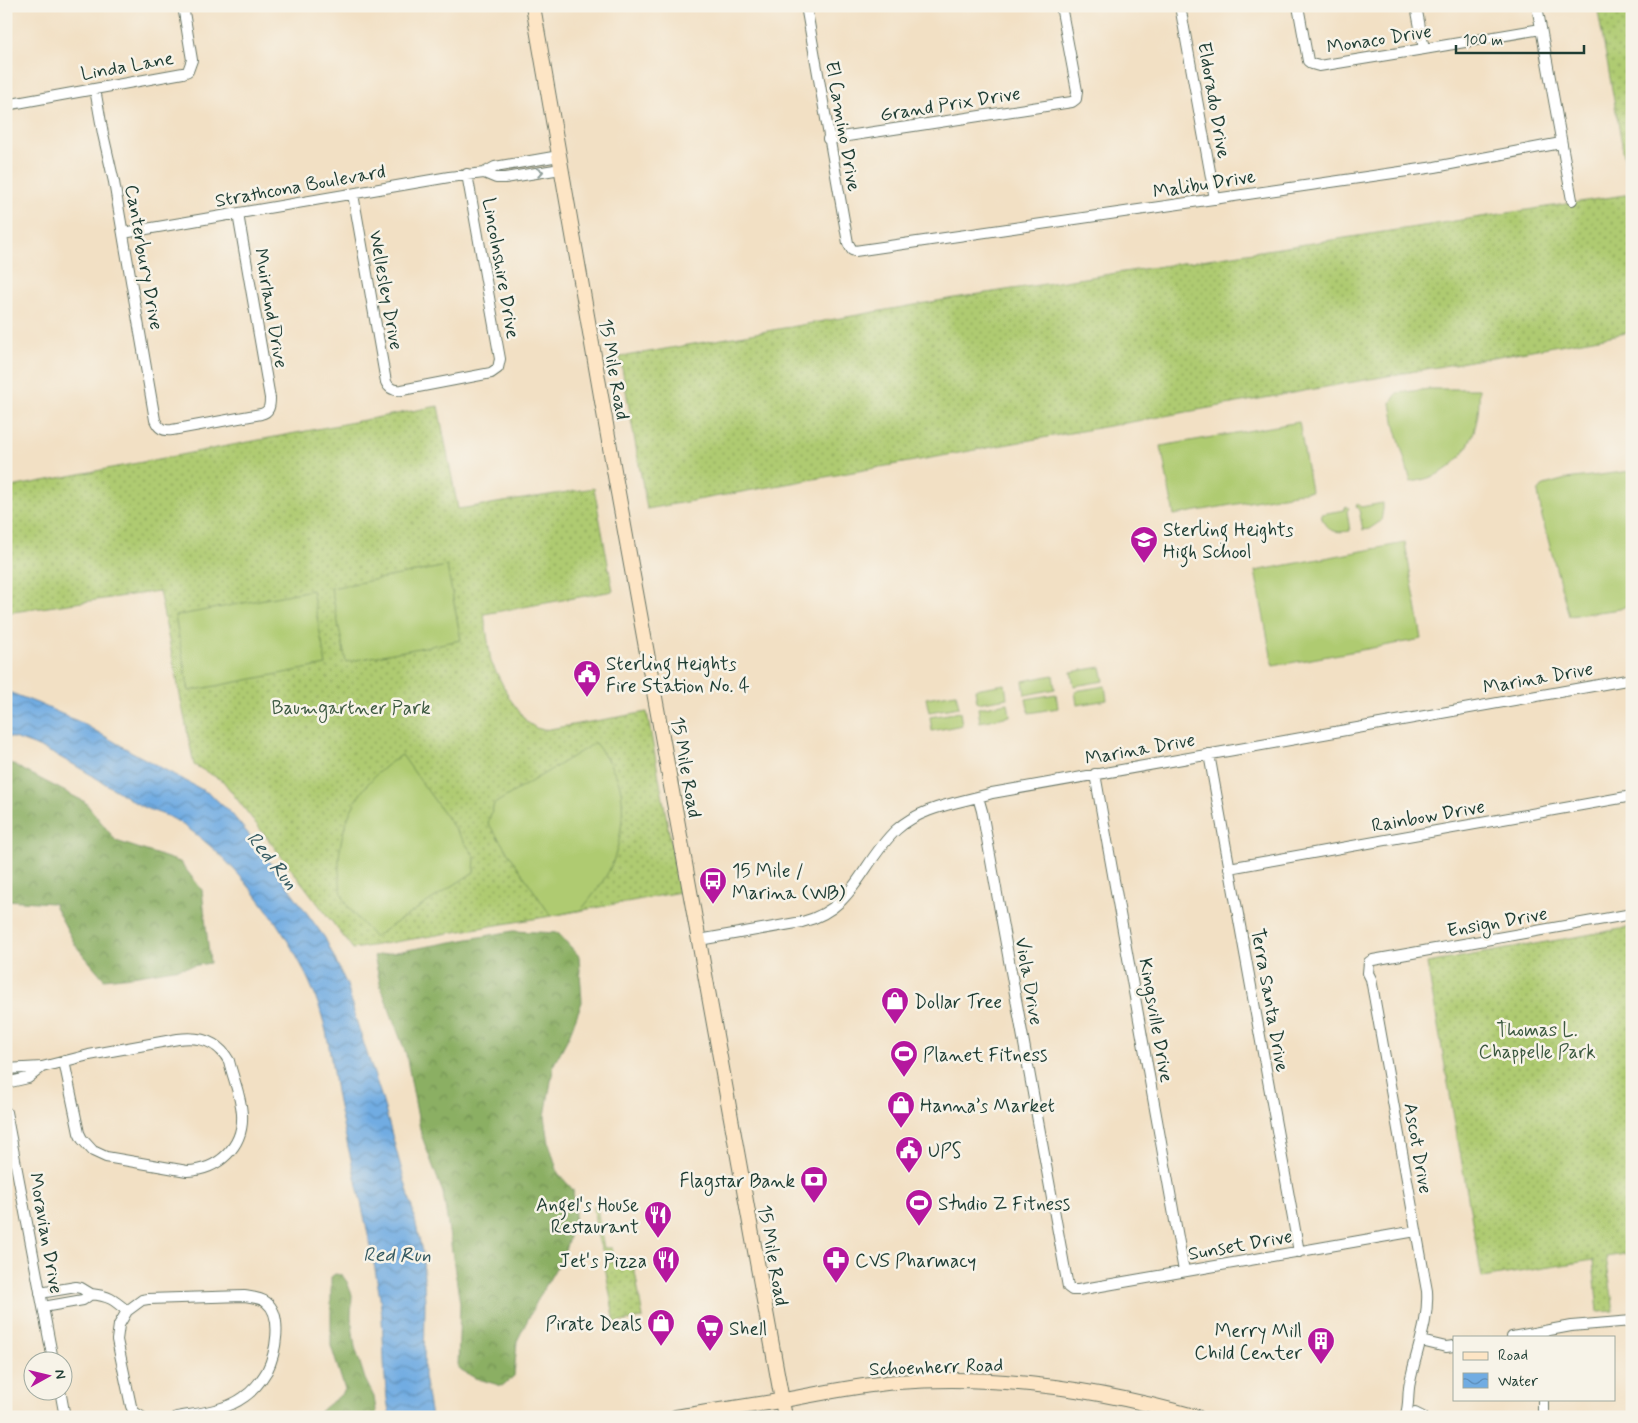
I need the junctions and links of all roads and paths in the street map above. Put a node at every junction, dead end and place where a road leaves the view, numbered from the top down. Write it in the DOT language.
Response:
graph roads {
  1 [pos="182,6"];
  2 [pos="533,6"];
  3 [pos="806,6"];
  4 [pos="1061,6"];
  5 [pos="1180,6"];
  6 [pos="1298,6"];
  7 [pos="1416,6"];
  8 [pos="1537,6"];
  9 [pos="1541,28"];
  10 [pos="1424,49"];
  11 [pos="95,88"];
  12 [pos="6,105"];
  13 [pos="828,139"];
  14 [pos="1561,143"];
  15 [pos="560,162"];
  16 [pos="518,163"];
  17 [pos="484,173"];
  18 [pos="468,174"];
  19 [pos="520,176"];
  20 [pos="353,194"];
  21 [pos="1215,200"];
  22 [pos="1572,200"];
  23 [pos="238,214"];
  24 [pos="123,234"];
  25 [pos="852,250"];
  26 [pos="392,389"];
  27 [pos="162,429"];
  28 [pos="1632,678"];
  29 [pos="1209,754"];
  30 [pos="1095,774"];
  31 [pos="1632,796"];
  32 [pos="978,797"];
  33 [pos="1230,868"];
  34 [pos="1632,914"];
  35 [pos="699,940"];
  36 [pos="1369,962"];
  37 [pos="64,1061"];
  38 [pos="42,1067"];
  39 [pos="6,1069"];
  40 [pos="6,1083"];
  41 [pos="6,1112"];
  42 [pos="1416,1231"];
  43 [pos="1299,1252"];
  44 [pos="1184,1271"];
  45 [pos="1070,1289"];
  46 [pos="40,1293"];
  47 [pos="91,1294"];
  48 [pos="43,1307"];
  49 [pos="126,1311"];
  50 [pos="1632,1321"];
  51 [pos="1537,1335"];
  52 [pos="1524,1336"];
  53 [pos="1421,1341"];
  54 [pos="1453,1346"];
  55 [pos="52,1350"];
  56 [pos="62,1400"];
  57 [pos="782,1400"];
  58 [pos="1543,1400"];
  59 [pos="1158,1412"];
  60 [pos="1412,1416"];
  61 [pos="65,1417"];
  62 [pos="142,1417"];
  63 [pos="177,1417"];
  64 [pos="676,1417"];
  65 [pos="785,1417"];
  66 [pos="1197,1417"];
  67 [pos="1543,1417"];
  1 -- 11 [label="street, Linda Lane"];
  2 -- 15 [label="main road, 15 Mile Road"];
  3 -- 13 [label="street, El Camino Drive"];
  4 -- 13 [label="street, Grand Prix Drive"];
  5 -- 21 [label="street, Eldorado Drive"];
  6 -- 10 [label="street, Monaco Drive"];
  7 -- 10 [label="street"];
  8 -- 9 [label="street"];
  9 -- 10 [label="street, Monaco Drive"];
  9 -- 14 [label="street"];
  11 -- 12 [label="street, Linda Lane"];
  11 -- 24 [label="street, Canterbury Drive"];
  13 -- 25 [label="street, El Camino Drive"];
  14 -- 21 [label="street, Malibu Drive"];
  14 -- 22 [label="street"];
  15 -- 16 [label="street, Strathcona Boulevard"];
  19 -- 15 [label="street, Strathcona Boulevard, one-way"];
  15 -- 35 [label="main road, 15 Mile Road"];
  16 -- 17 [label="street, Strathcona Boulevard"];
  16 -- 19 [label="street"];
  17 -- 18 [label="street, Strathcona Boulevard"];
  17 -- 19 [label="street, Strathcona Boulevard"];
  18 -- 20 [label="street, Strathcona Boulevard"];
  18 -- 26 [label="street, Lincolnshire Drive"];
  20 -- 23 [label="street, Strathcona Boulevard"];
  20 -- 26 [label="street, Wellesley Drive"];
  21 -- 25 [label="street, Malibu Drive"];
  23 -- 24 [label="street, Strathcona Boulevard"];
  23 -- 27 [label="street, Muirland Drive"];
  24 -- 27 [label="street, Canterbury Drive"];
  28 -- 29 [label="street, Marina Drive"];
  29 -- 30 [label="street, Marina Drive"];
  29 -- 33 [label="street, Terra Santa Drive"];
  30 -- 32 [label="street, Marina Drive"];
  30 -- 44 [label="street, Kingsville Drive"];
  31 -- 33 [label="street, Rainbow Drive"];
  32 -- 35 [label="street, Marina Drive"];
  32 -- 45 [label="street, Viola Drive"];
  33 -- 43 [label="street, Terra Santa Drive"];
  34 -- 36 [label="street, Ensign Drive"];
  35 -- 57 [label="main road, 15 Mile Road"];
  36 -- 42 [label="street, Ascot Drive"];
  37 -- 37 [label="street"];
  37 -- 38 [label="street"];
  38 -- 39 [label="street"];
  38 -- 40 [label="street"];
  41 -- 46 [label="street, Moravian Drive"];
  42 -- 43 [label="street, Sunset Drive"];
  42 -- 53 [label="street, Ascot Drive"];
  43 -- 44 [label="street, Sunset Drive"];
  44 -- 45 [label="street, Sunset Drive"];
  46 -- 47 [label="street"];
  46 -- 48 [label="street, Moravian Drive"];
  47 -- 48 [label="street"];
  47 -- 49 [label="street"];
  48 -- 55 [label="street, Moravian Drive"];
  49 -- 62 [label="street"];
  49 -- 63 [label="street"];
  50 -- 51 [label="street"];
  51 -- 52 [label="street"];
  53 -- 54 [label="street"];
  53 -- 60 [label="street, Ascot Drive"];
  56 -- 61 [label="street"];
  57 -- 59 [label="main road, Schoenherr Road"];
  57 -- 64 [label="main road, Schoenherr Road"];
  57 -- 65 [label="main road, 15 Mile Road"];
  58 -- 67 [label="street"];
  59 -- 66 [label="main road, Schoenherr Road"];
}
